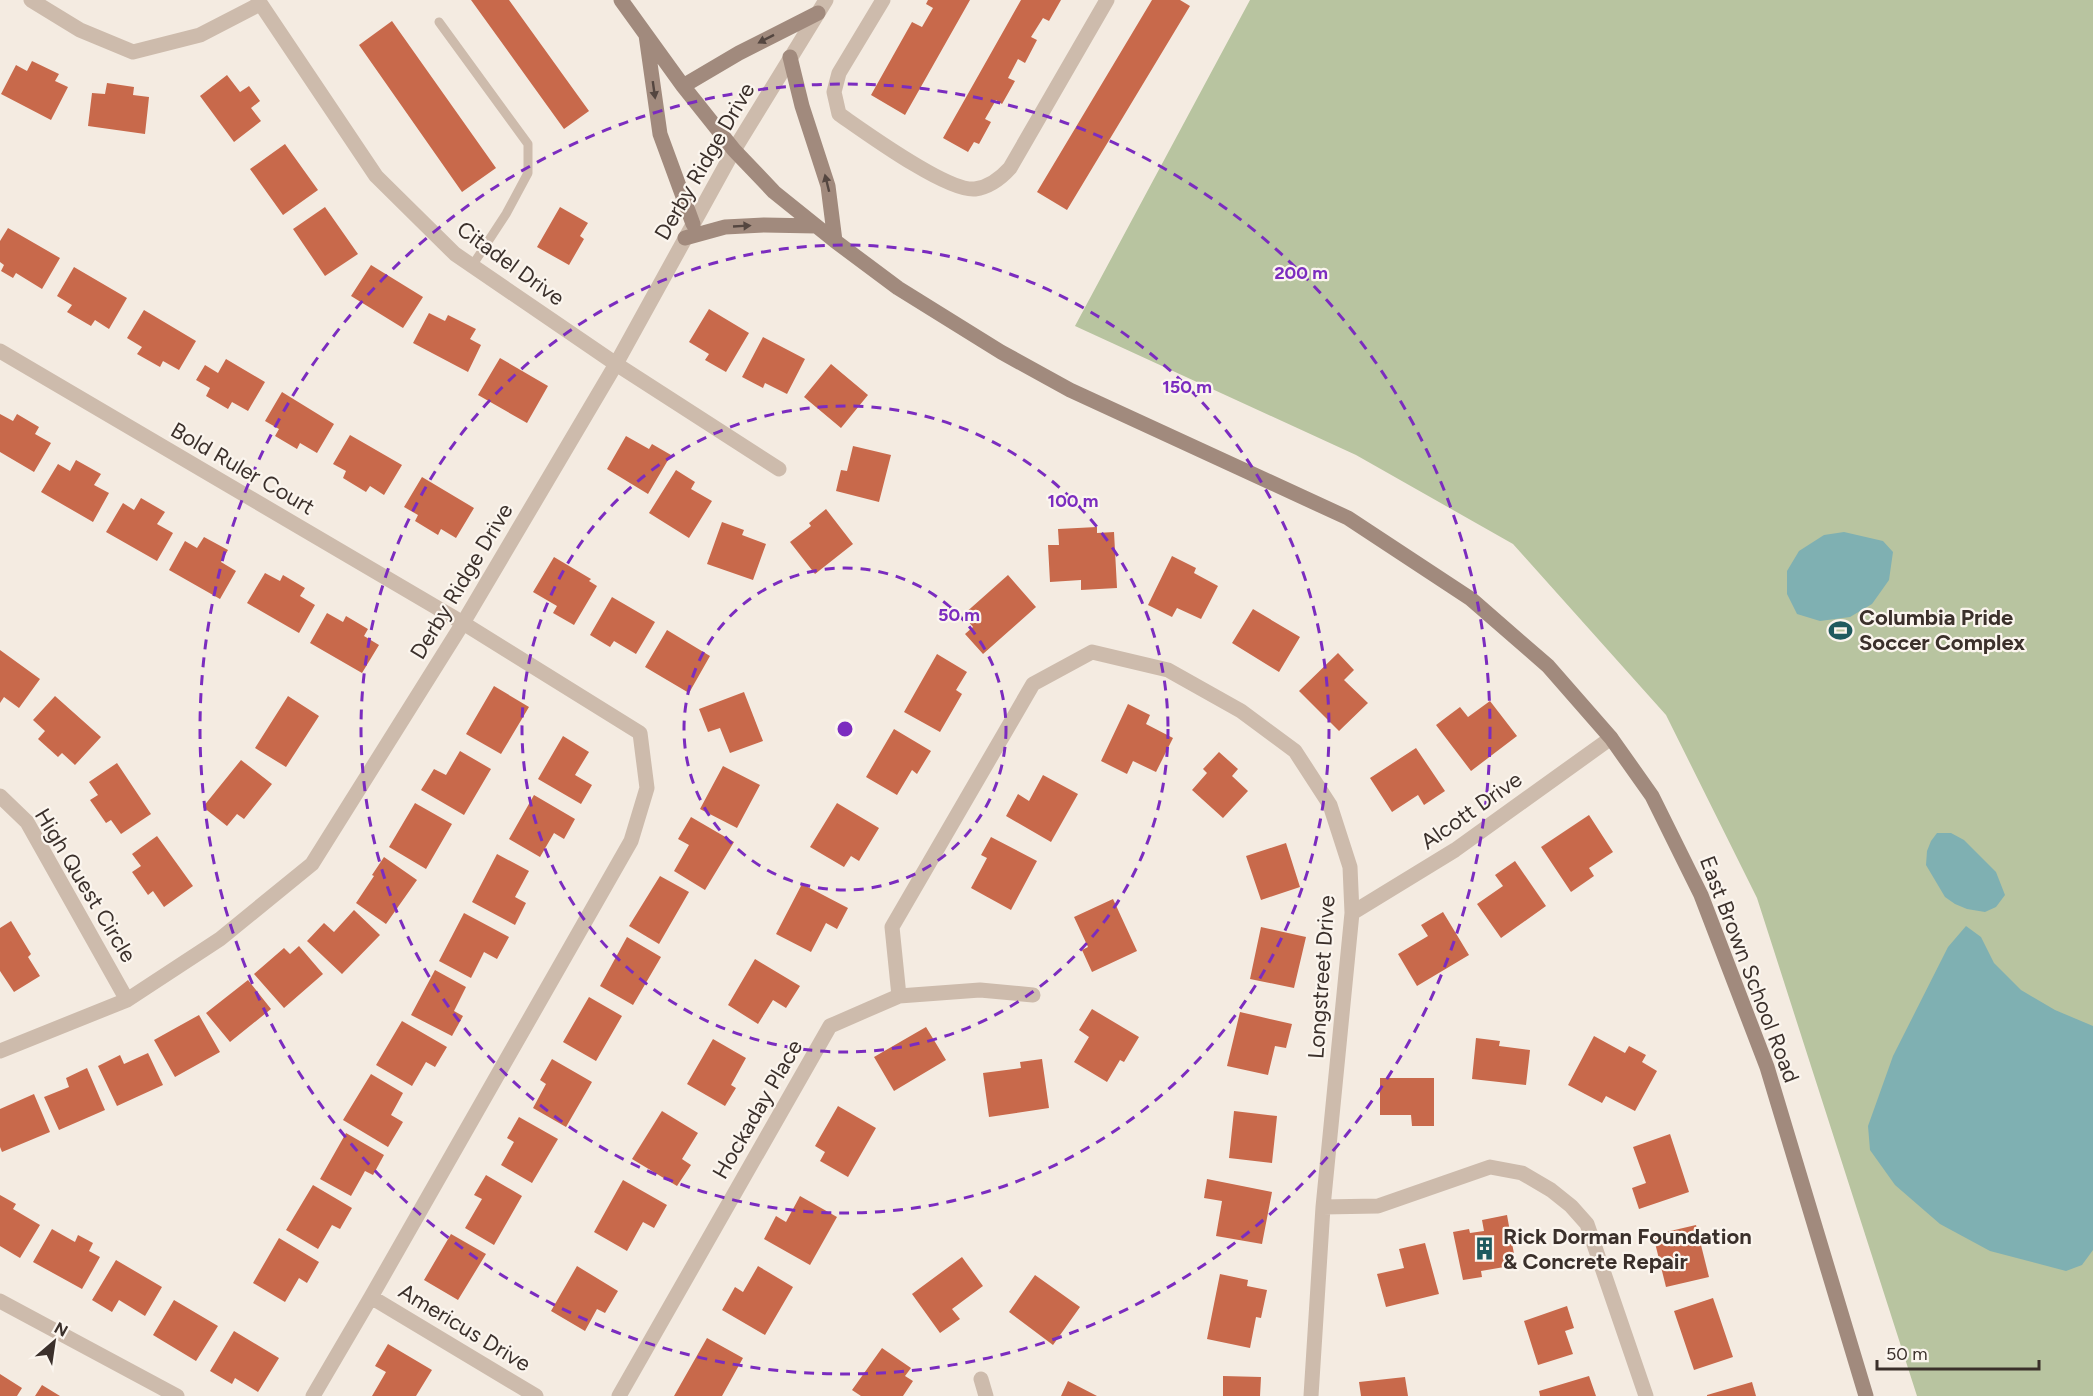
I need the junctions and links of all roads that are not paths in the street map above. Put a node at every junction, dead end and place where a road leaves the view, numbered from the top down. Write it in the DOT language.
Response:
graph roads {
  1 [pos="31,0"];
  2 [pos="621,0"];
  3 [pos="883,0"];
  4 [pos="1107,0"];
  5 [pos="259,2"];
  6 [pos="822,7"];
  7 [pos="439,22"];
  8 [pos="645,32"];
  9 [pos="790,57"];
  10 [pos="682,86"];
  11 [pos="734,150"];
  12 [pos="693,224"];
  13 [pos="816,226"];
  14 [pos="685,238"];
  15 [pos="835,241"];
  16 [pos="472,266"];
  17 [pos="0,351"];
  18 [pos="616,364"];
  19 [pos="779,469"];
  20 [pos="463,623"];
  21 [pos="1611,738"];
  22 [pos="0,796"];
  23 [pos="1352,913"];
  24 [pos="1033,995"];
  25 [pos="898,996"];
  26 [pos="127,1000"];
  27 [pos="0,1051"];
  28 [pos="1323,1207"];
  29 [pos="371,1297"];
  30 [pos="0,1301"];
  31 [pos="981,1379"];
  32 [pos="177,1396"];
  33 [pos="313,1396"];
  34 [pos="536,1396"];
  35 [pos="619,1396"];
  36 [pos="986,1396"];
  37 [pos="1311,1396"];
  38 [pos="1647,1396"];
  39 [pos="1866,1396"];
  1 -- 5 [label="street"];
  2 -- 8 [label="main road, East Brown School Road"];
  3 -- 4 [label="street"];
  5 -- 16 [label="street, Citadel Drive"];
  6 -- 9 [label="street, Derby Ridge Drive"];
  6 -- 10 [label="main road, one-way"];
  7 -- 16 [label="lane"];
  8 -- 10 [label="main road, East Brown School Road"];
  8 -- 12 [label="main road, one-way"];
  9 -- 11 [label="street, Derby Ridge Drive"];
  15 -- 9 [label="main road, one-way"];
  10 -- 11 [label="main road, East Brown School Road"];
  11 -- 12 [label="street, Derby Ridge Drive"];
  11 -- 13 [label="main road, East Brown School Road"];
  12 -- 14 [label="street, Derby Ridge Drive"];
  14 -- 13 [label="main road, one-way"];
  13 -- 15 [label="main road, East Brown School Road"];
  14 -- 18 [label="street, Derby Ridge Drive"];
  15 -- 21 [label="main road, East Brown School Road"];
  16 -- 18 [label="street, Citadel Drive"];
  17 -- 20 [label="street, Bold Ruler Court"];
  18 -- 19 [label="street, Citadel Drive"];
  18 -- 20 [label="street, Derby Ridge Drive"];
  20 -- 26 [label="street, Derby Ridge Drive"];
  20 -- 29 [label="street, Bold Ruler Court"];
  21 -- 23 [label="street, Alcott Drive"];
  21 -- 39 [label="main road, East Brown School Road"];
  22 -- 26 [label="street, High Quest Circle"];
  23 -- 25 [label="street, Longstreet Drive"];
  23 -- 28 [label="street, Longstreet Drive"];
  24 -- 25 [label="street, Hockaday Place"];
  25 -- 35 [label="street, Hockaday Place"];
  26 -- 27 [label="street, Derby Ridge Drive"];
  28 -- 37 [label="street, Longstreet Drive"];
  28 -- 38 [label="street"];
  29 -- 33 [label="street"];
  29 -- 34 [label="street, Americus Drive"];
  30 -- 32 [label="street"];
  31 -- 36 [label="street"];
}
